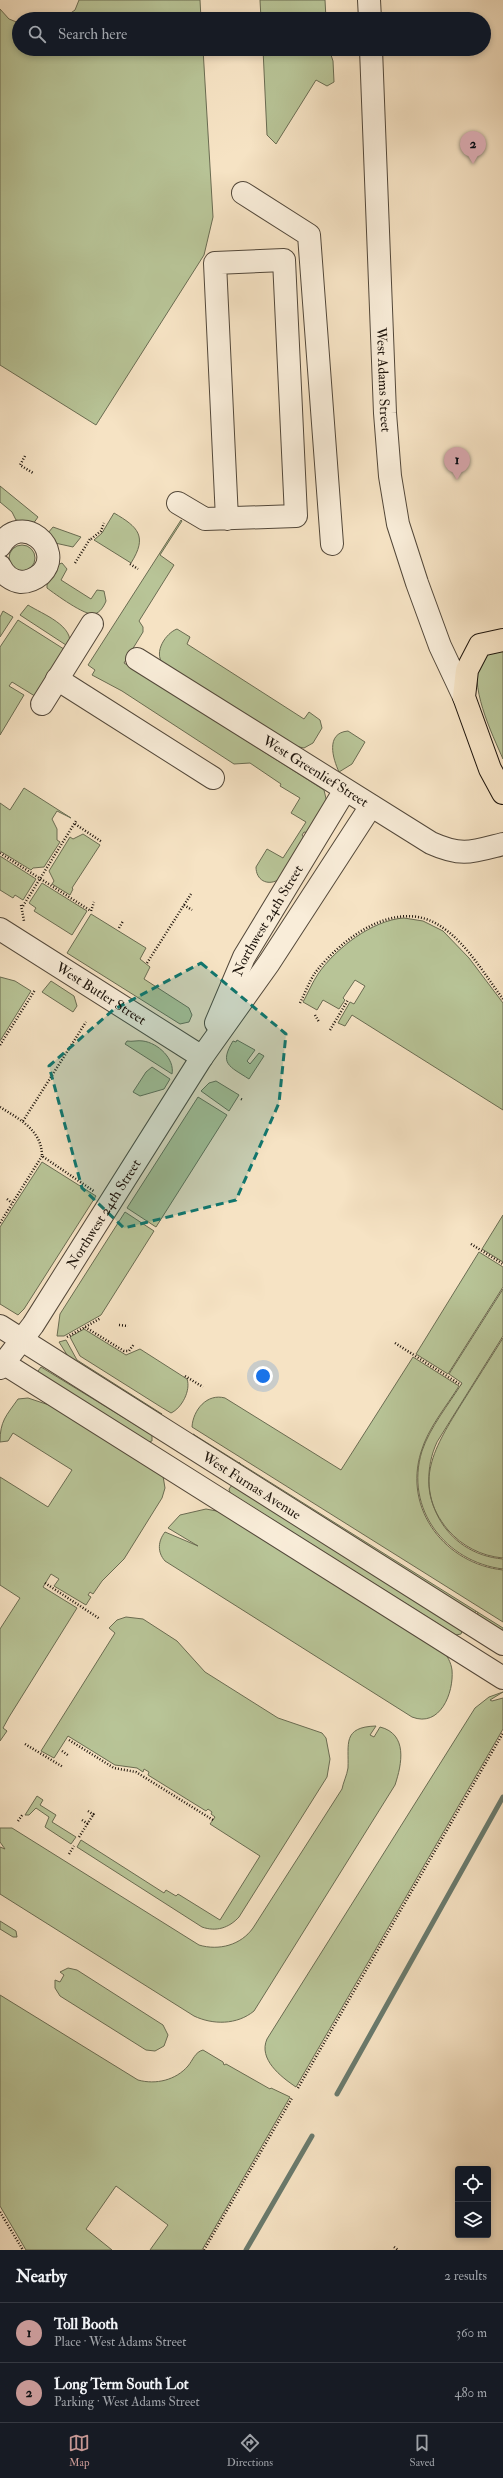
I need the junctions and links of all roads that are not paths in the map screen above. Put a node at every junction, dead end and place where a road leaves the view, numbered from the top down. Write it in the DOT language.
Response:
graph roads {
  1 [pos="369,0"];
  2 [pos="370,12"];
  3 [pos="371,56"];
  4 [pos="243,193"];
  5 [pos="318,355"];
  6 [pos="288,357"];
  7 [pos="178,502"];
  8 [pos="227,519"];
  9 [pos="332,544"];
  10 [pos="0,546"];
  11 [pos="3,579"];
  12 [pos="92,624"];
  13 [pos="503,640"];
  14 [pos="137,660"];
  15 [pos="57,679"];
  16 [pos="464,697"];
  17 [pos="42,704"];
  18 [pos="213,778"];
  19 [pos="345,790"];
  20 [pos="503,793"];
  21 [pos="371,806"];
  22 [pos="503,844"];
  23 [pos="0,929"];
  24 [pos="202,1057"];
  25 [pos="0,1326"];
  26 [pos="22,1340"];
  27 [pos="1,1364"];
  28 [pos="503,1644"];
  29 [pos="503,1678"];
  1 -- 2 [label="street"];
  3 -- 16 [label="street, West Adams Street"];
  4 -- 5 [label="street"];
  5 -- 6 [label="street"];
  5 -- 9 [label="street"];
  6 -- 8 [label="street"];
  6 -- 8 [label="street"];
  7 -- 8 [label="street"];
  10 -- 11 [label="street"];
  12 -- 15 [label="street"];
  13 -- 16 [label="main road, West Adams Street"];
  14 -- 19 [label="street, West Greenlief Street"];
  15 -- 17 [label="street"];
  15 -- 18 [label="street"];
  16 -- 20 [label="main road, West Adams Street"];
  19 -- 21 [label="street, West Greenlief Street"];
  19 -- 24 [label="street, Northwest 24th Street"];
  21 -- 22 [label="street, West Greenlief Street"];
  21 -- 24 [label="street, Northwest 24th Street"];
  23 -- 24 [label="street, West Butler Street"];
  24 -- 26 [label="street, Northwest 24th Street"];
  25 -- 26 [label="street, West Furnas Avenue"];
  26 -- 27 [label="street, Northwest 24th Street"];
  26 -- 28 [label="street, West Furnas Avenue"];
  27 -- 29 [label="street, West Furnas Avenue"];
}
